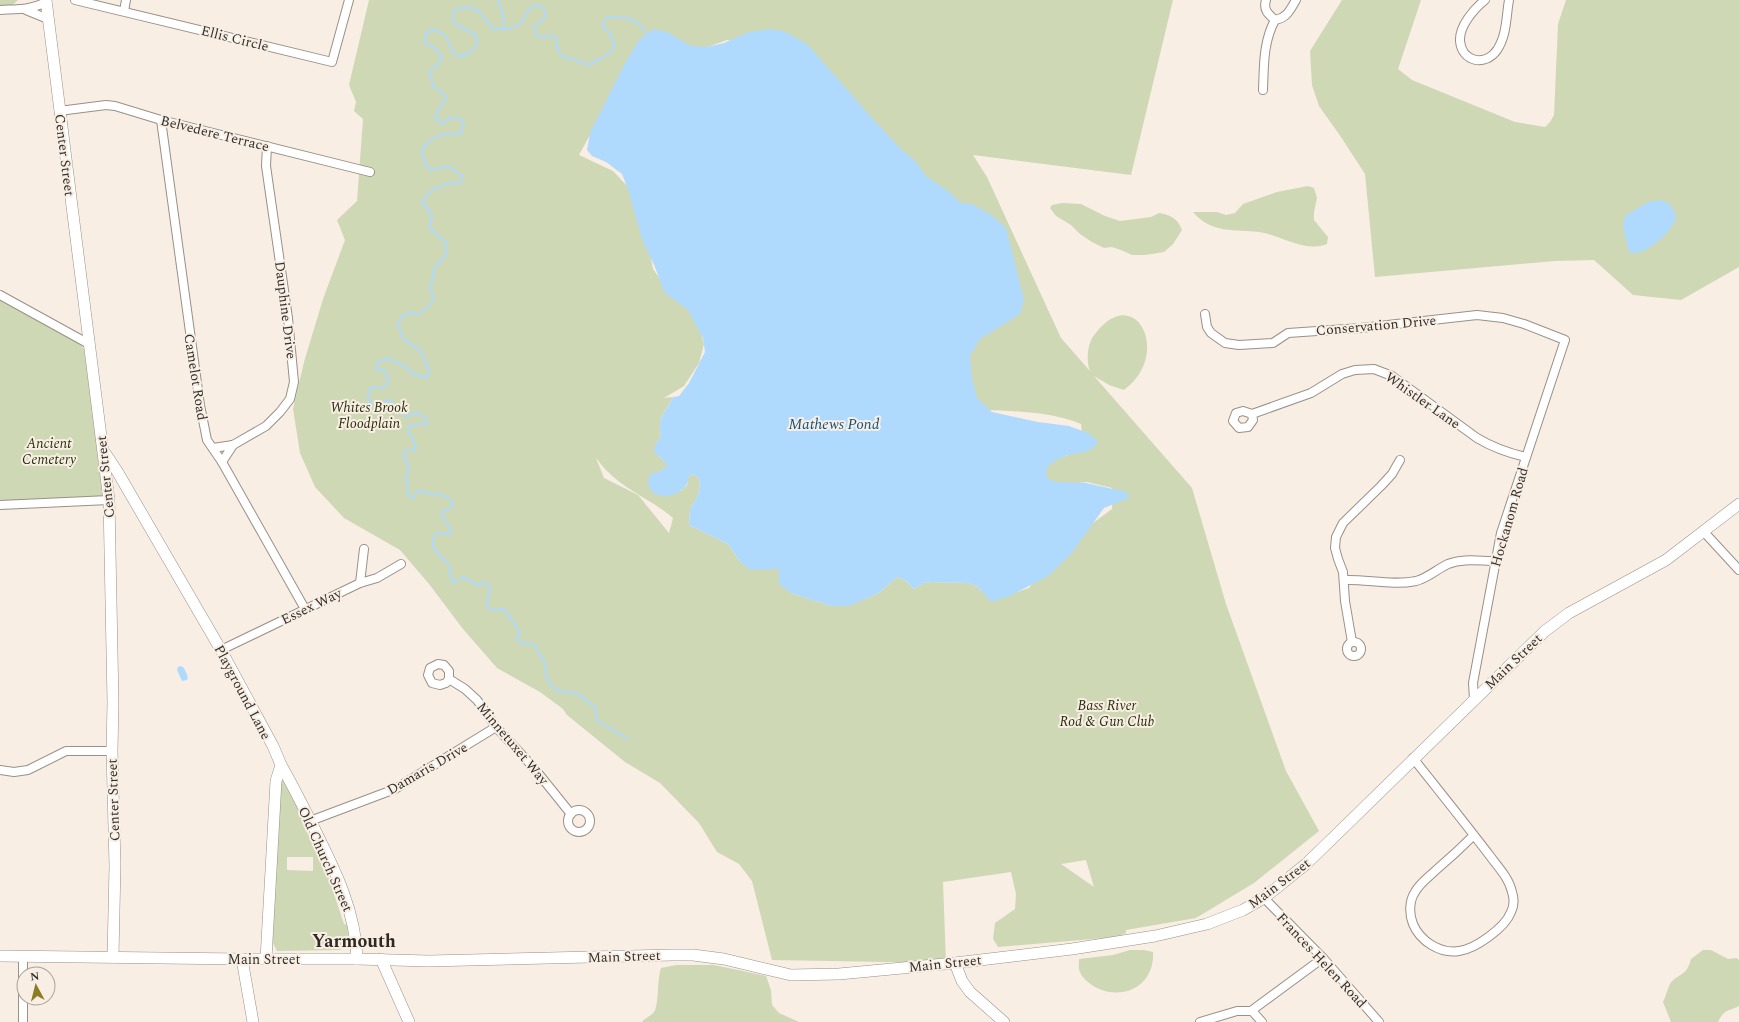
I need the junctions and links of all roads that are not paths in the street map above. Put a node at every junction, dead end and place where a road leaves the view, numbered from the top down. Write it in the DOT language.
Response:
graph roads {
  1 [pos="75,0"];
  2 [pos="126,0"];
  3 [pos="349,0"];
  4 [pos="1266,0"];
  5 [pos="1296,0"];
  6 [pos="1485,0"];
  7 [pos="1509,0"];
  8 [pos="46,1"];
  9 [pos="25,9"];
  10 [pos="0,10"];
  11 [pos="124,11"];
  12 [pos="48,19"];
  13 [pos="1275,20"];
  14 [pos="1263,90"];
  15 [pos="59,111"];
  16 [pos="161,120"];
  17 [pos="267,146"];
  18 [pos="370,172"];
  19 [pos="0,295"];
  20 [pos="1205,314"];
  21 [pos="1565,340"];
  22 [pos="89,344"];
  23 [pos="1252,414"];
  24 [pos="233,446"];
  25 [pos="213,448"];
  26 [pos="104,452"];
  27 [pos="1526,457"];
  28 [pos="1400,460"];
  29 [pos="222,462"];
  30 [pos="109,500"];
  31 [pos="1739,504"];
  32 [pos="0,505"];
  33 [pos="1704,532"];
  34 [pos="364,548"];
  35 [pos="1494,561"];
  36 [pos="401,564"];
  37 [pos="1739,570"];
  38 [pos="1344,580"];
  39 [pos="360,582"];
  40 [pos="305,609"];
  41 [pos="1352,642"];
  42 [pos="221,650"];
  43 [pos="449,679"];
  44 [pos="1474,699"];
  45 [pos="496,727"];
  46 [pos="112,751"];
  47 [pos="1413,758"];
  48 [pos="281,765"];
  49 [pos="0,770"];
  50 [pos="571,814"];
  51 [pos="310,821"];
  52 [pos="1474,835"];
  53 [pos="1264,898"];
  54 [pos="0,956"];
  55 [pos="23,956"];
  56 [pos="113,956"];
  57 [pos="1323,958"];
  58 [pos="242,959"];
  59 [pos="266,959"];
  60 [pos="357,959"];
  61 [pos="381,959"];
  62 [pos="955,963"];
  63 [pos="1251,1011"];
  64 [pos="23,1022"];
  65 [pos="253,1022"];
  66 [pos="409,1022"];
  67 [pos="1004,1022"];
  68 [pos="1200,1022"];
  69 [pos="1262,1022"];
  70 [pos="1379,1022"];
  1 -- 11 [label="street, Ellis Circle"];
  2 -- 11 [label="street"];
  3 -- 11 [label="street, Ellis Circle"];
  4 -- 13 [label="street"];
  5 -- 13 [label="street"];
  6 -- 7 [label="street"];
  8 -- 9 [label="street"];
  8 -- 12 [label="main road, Center Street"];
  9 -- 10 [label="street"];
  9 -- 12 [label="street"];
  12 -- 15 [label="main road, Center Street"];
  13 -- 14 [label="street"];
  15 -- 16 [label="street, Belvedere Terrace"];
  15 -- 22 [label="main road, Center Street"];
  16 -- 17 [label="street, Belvedere Terrace"];
  16 -- 25 [label="street, Camelot Road"];
  17 -- 18 [label="street, Belvedere Terrace"];
  17 -- 24 [label="street, Dauphine Drive"];
  19 -- 22 [label="street"];
  20 -- 21 [label="street, Conservation Drive"];
  21 -- 27 [label="street, Hockanom Road"];
  22 -- 26 [label="main road, Center Street"];
  23 -- 27 [label="street, Whistler Lane"];
  24 -- 25 [label="street, Dauphine Drive"];
  24 -- 29 [label="street, Dauphine Drive"];
  25 -- 29 [label="street, Camelot Road"];
  26 -- 30 [label="main road, Center Street"];
  26 -- 42 [label="main road, Playground Lane"];
  27 -- 35 [label="street, Hockanom Road"];
  28 -- 38 [label="street"];
  29 -- 40 [label="street, Camelot Road"];
  30 -- 32 [label="street"];
  30 -- 46 [label="main road, Center Street"];
  31 -- 33 [label="main road, Main Street"];
  33 -- 37 [label="street"];
  33 -- 44 [label="main road, Main Street"];
  34 -- 39 [label="street"];
  35 -- 38 [label="street"];
  35 -- 44 [label="street, Hockanom Road"];
  36 -- 39 [label="street, Essex Way"];
  38 -- 41 [label="street"];
  39 -- 40 [label="street, Essex Way"];
  40 -- 42 [label="street, Essex Way"];
  42 -- 48 [label="main road, Playground Lane"];
  43 -- 45 [label="street, Minnetuxet Way"];
  44 -- 47 [label="main road, Main Street"];
  45 -- 50 [label="street, Minnetuxet Way"];
  45 -- 51 [label="street, Damaris Drive"];
  46 -- 49 [label="street"];
  46 -- 56 [label="main road, Center Street"];
  47 -- 52 [label="street"];
  47 -- 53 [label="main road, Main Street"];
  48 -- 51 [label="main road, Old Church Street"];
  48 -- 59 [label="main road"];
  51 -- 60 [label="main road, Old Church Street"];
  52 -- 52 [label="street"];
  53 -- 57 [label="street, Frances Helen Road"];
  53 -- 62 [label="main road, Main Street"];
  54 -- 55 [label="main road, Main Street"];
  55 -- 56 [label="main road, Main Street"];
  55 -- 64 [label="street"];
  56 -- 58 [label="main road, Main Street"];
  57 -- 63 [label="street"];
  57 -- 70 [label="street, Frances Helen Road"];
  58 -- 59 [label="main road, Main Street"];
  58 -- 65 [label="main road"];
  59 -- 60 [label="main road, Main Street"];
  60 -- 61 [label="main road, Main Street"];
  61 -- 62 [label="main road, Main Street"];
  61 -- 66 [label="main road"];
  62 -- 67 [label="main road"];
  63 -- 68 [label="street"];
  63 -- 69 [label="street"];
}
